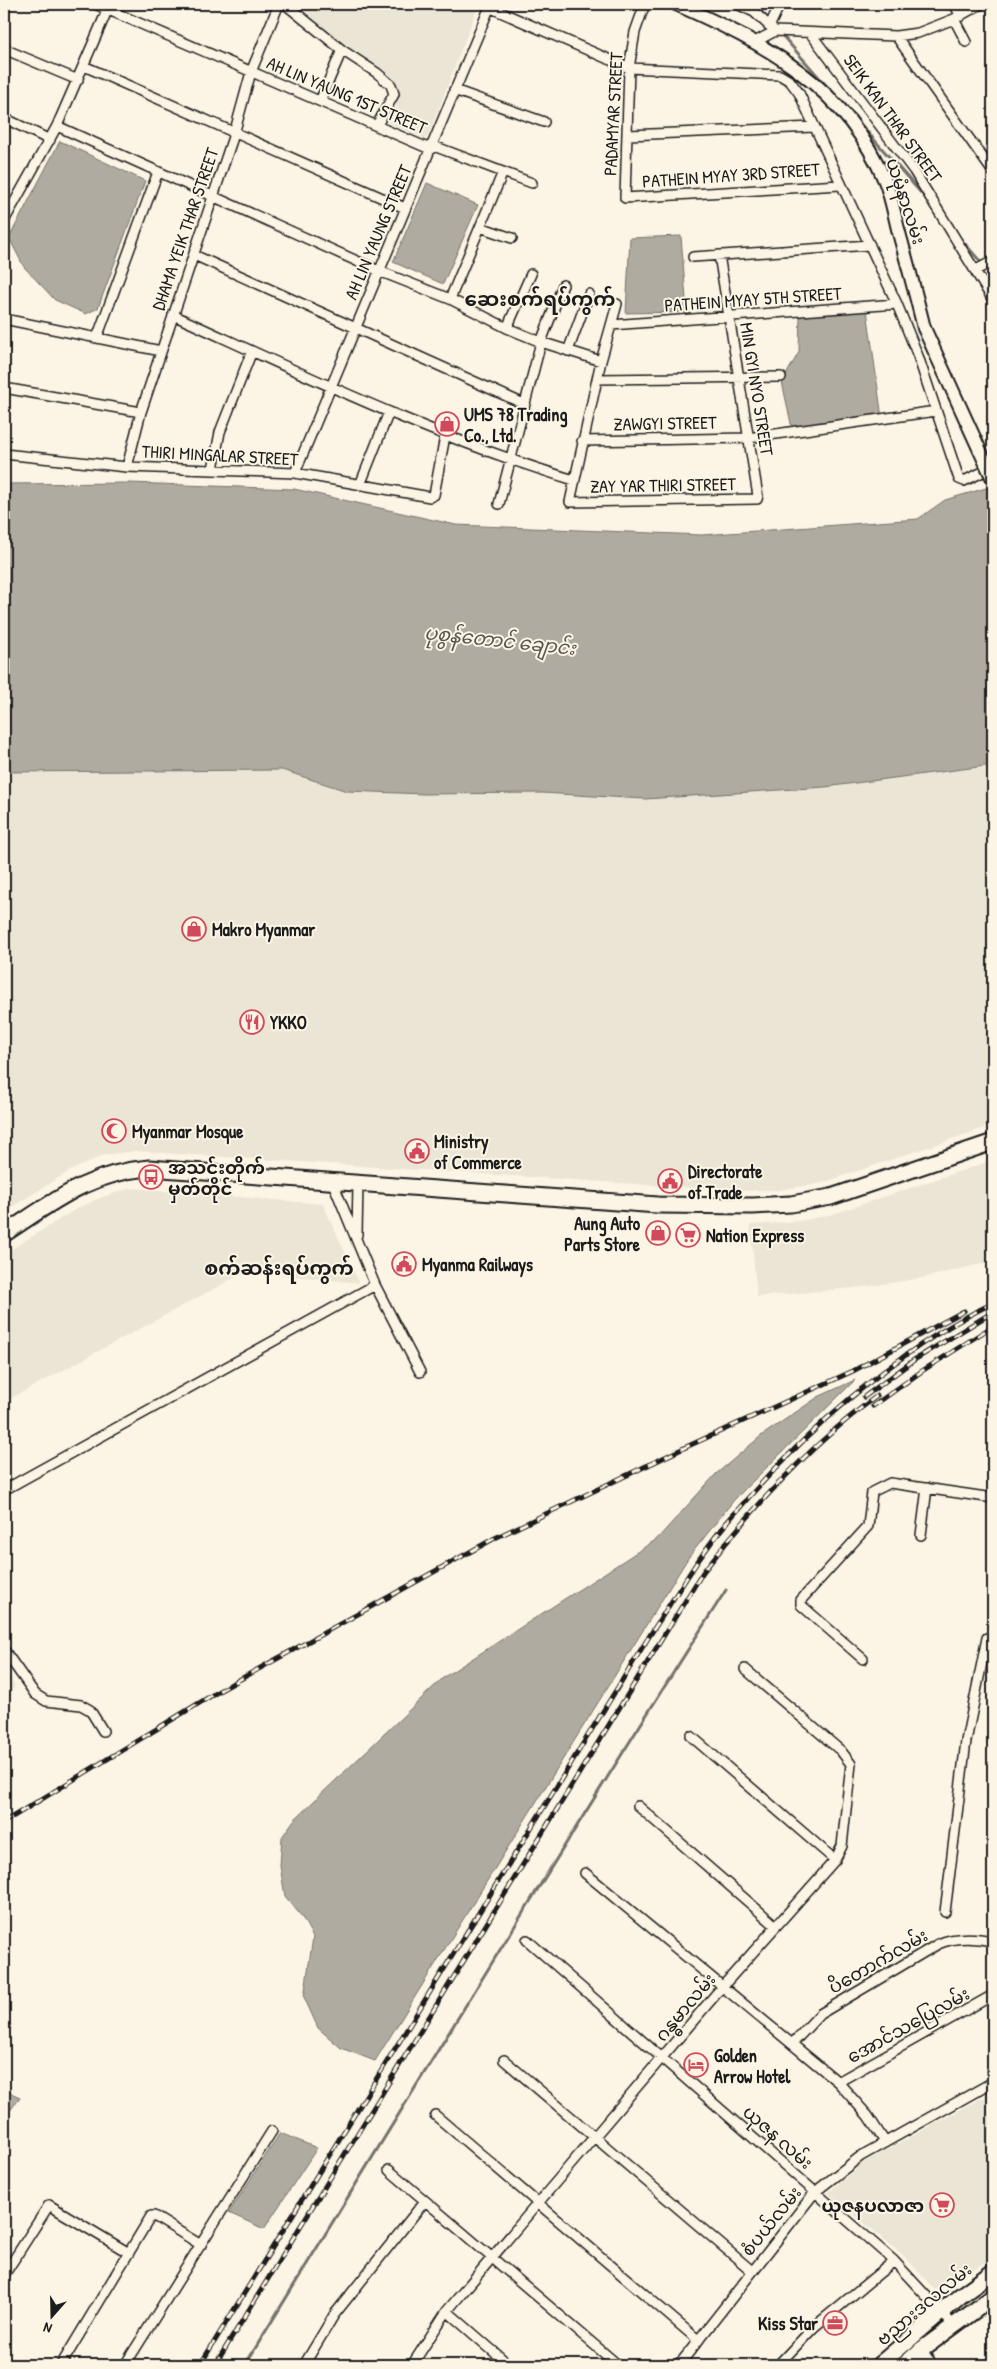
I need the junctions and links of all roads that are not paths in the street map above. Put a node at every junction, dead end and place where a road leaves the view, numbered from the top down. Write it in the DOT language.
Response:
graph roads {
  1 [pos="95,4"];
  2 [pos="279,4"];
  3 [pos="284,4"];
  4 [pos="645,4"];
  5 [pos="676,4"];
  6 [pos="737,4"];
  7 [pos="780,4"];
  8 [pos="954,4"];
  9 [pos="981,4"];
  10 [pos="490,5"];
  11 [pos="109,6"];
  12 [pos="957,18"];
  13 [pos="773,28"];
  14 [pos="811,34"];
  15 [pos="896,36"];
  16 [pos="755,42"];
  17 [pos="966,42"];
  18 [pos="4,49"];
  19 [pos="342,50"];
  20 [pos="787,61"];
  21 [pos="84,66"];
  22 [pos="629,68"];
  23 [pos="252,72"];
  24 [pos="78,80"];
  25 [pos="790,81"];
  26 [pos="454,90"];
  27 [pos="320,101"];
  28 [pos="4,118"];
  29 [pos="544,122"];
  30 [pos="377,125"];
  31 [pos="57,126"];
  32 [pos="814,127"];
  33 [pos="234,134"];
  34 [pos="628,135"];
  35 [pos="50,140"];
  36 [pos="431,147"];
  37 [pos="158,172"];
  38 [pos="503,172"];
  39 [pos="993,172"];
  40 [pos="532,183"];
  41 [pos="840,184"];
  42 [pos="214,197"];
  43 [pos="625,198"];
  44 [pos="405,208"];
  45 [pos="4,221"];
  46 [pos="480,227"];
  47 [pos="512,238"];
  48 [pos="870,246"];
  49 [pos="194,255"];
  50 [pos="719,255"];
  51 [pos="693,257"];
  52 [pos="993,261"];
  53 [pos="976,270"];
  54 [pos="379,271"];
  55 [pos="531,274"];
  56 [pos="563,286"];
  57 [pos="589,294"];
  58 [pos="450,299"];
  59 [pos="993,300"];
  60 [pos="617,304"];
  61 [pos="897,304"];
  62 [pos="173,315"];
  63 [pos="729,318"];
  64 [pos="4,319"];
  65 [pos="611,325"];
  66 [pos="355,328"];
  67 [pos="507,328"];
  68 [pos="97,338"];
  69 [pos="540,342"];
  70 [pos="161,351"];
  71 [pos="252,351"];
  72 [pos="568,351"];
  73 [pos="601,361"];
  74 [pos="780,376"];
  75 [pos="740,378"];
  76 [pos="596,380"];
  77 [pos="330,387"];
  78 [pos="4,388"];
  79 [pos="524,404"];
  80 [pos="936,411"];
  81 [pos="141,412"];
  82 [pos="389,412"];
  83 [pos="445,436"];
  84 [pos="748,438"];
  85 [pos="582,441"];
  86 [pos="4,454"];
  87 [pos="509,460"];
  88 [pos="127,467"];
  89 [pos="993,467"];
  90 [pos="213,469"];
  91 [pos="295,473"];
  92 [pos="574,480"];
  93 [pos="993,480"];
  94 [pos="360,485"];
  95 [pos="757,499"];
  96 [pos="499,504"];
  97 [pos="993,1142"];
  98 [pos="333,1183"];
  99 [pos="358,1184"];
  100 [pos="4,1234"];
  101 [pos="357,1240"];
  102 [pos="375,1285"];
  103 [pos="420,1372"];
  104 [pos="927,1488"];
  105 [pos="4,1490"];
  106 [pos="993,1498"];
  107 [pos="921,1535"];
  108 [pos="993,1637"];
  109 [pos="4,1650"];
  110 [pos="863,1659"];
  111 [pos="745,1669"];
  112 [pos="104,1731"];
  113 [pos="691,1736"];
  114 [pos="638,1806"];
  115 [pos="835,1860"];
  116 [pos="586,1872"];
  117 [pos="945,1912"];
  118 [pos="776,1926"];
  119 [pos="527,1940"];
  120 [pos="993,1941"];
  121 [pos="722,1988"];
  122 [pos="993,1995"];
  123 [pos="792,2044"];
  124 [pos="663,2059"];
  125 [pos="504,2060"];
  126 [pos="838,2082"];
  127 [pos="993,2082"];
  128 [pos="435,2115"];
  129 [pos="272,2131"];
  130 [pos="593,2137"];
  131 [pos="884,2142"];
  132 [pos="389,2170"];
  133 [pos="815,2192"];
  134 [pos="425,2201"];
  135 [pos="538,2203"];
  136 [pos="201,2245"];
  137 [pos="129,2253"];
  138 [pos="493,2257"];
  139 [pos="894,2260"];
  140 [pos="752,2271"];
  141 [pos="993,2272"];
  142 [pos="4,2275"];
  143 [pos="991,2303"];
  144 [pos="447,2311"];
  145 [pos="942,2312"];
  146 [pos="955,2326"];
  147 [pos="698,2340"];
  148 [pos="921,2350"];
  149 [pos="61,2365"];
  150 [pos="125,2365"];
  151 [pos="304,2365"];
  152 [pos="412,2365"];
  153 [pos="509,2365"];
  154 [pos="618,2365"];
  155 [pos="679,2365"];
  156 [pos="778,2365"];
  157 [pos="879,2365"];
  158 [pos="904,2365"];
  159 [pos="933,2365"];
  1 -- 11 [label="street, AH LIN YAUNG 1ST STREET"];
  2 -- 23 [label="street, DHAMA YEIK THAR STREET"];
  3 -- 19 [label="street"];
  4 -- 22 [label="street, PADAMYAR STREET"];
  5 -- 16 [label="main road, ယမုံနာလမ်း"];
  6 -- 13 [label="street"];
  7 -- 13 [label="street"];
  8 -- 12 [label="street"];
  9 -- 12 [label="street"];
  10 -- 22 [label="street"];
  10 -- 26 [label="street, AH LIN YAUNG STREET"];
  11 -- 21 [label="street"];
  11 -- 23 [label="street, AH LIN YAUNG 1ST STREET"];
  12 -- 15 [label="street"];
  12 -- 17 [label="street"];
  13 -- 14 [label="street"];
  13 -- 16 [label="street"];
  14 -- 15 [label="street"];
  14 -- 53 [label="street, SEIK KAN THAR STREET"];
  15 -- 39 [label="street"];
  16 -- 20 [label="main road, ယမုံနာလမ်း"];
  18 -- 24 [label="street"];
  19 -- 27 [label="street"];
  19 -- 30 [label="street"];
  20 -- 25 [label="street"];
  20 -- 93 [label="main road, ယမုံနာလမ်း, bridge"];
  21 -- 24 [label="street"];
  21 -- 33 [label="street"];
  22 -- 25 [label="street"];
  22 -- 34 [label="street, PADAMYAR STREET"];
  23 -- 27 [label="street, AH LIN YAUNG 1ST STREET"];
  23 -- 33 [label="street, DHAMA YEIK THAR STREET"];
  24 -- 31 [label="street"];
  25 -- 32 [label="street"];
  26 -- 29 [label="street"];
  26 -- 36 [label="street, AH LIN YAUNG STREET"];
  27 -- 30 [label="street, AH LIN YAUNG 1ST STREET"];
  28 -- 35 [label="street"];
  30 -- 36 [label="street, AH LIN YAUNG 1ST STREET"];
  31 -- 35 [label="street"];
  31 -- 37 [label="street"];
  32 -- 34 [label="street"];
  32 -- 41 [label="street"];
  33 -- 42 [label="street, DHAMA YEIK THAR STREET"];
  33 -- 44 [label="street"];
  34 -- 43 [label="street, PADAMYAR STREET"];
  35 -- 45 [label="street"];
  36 -- 38 [label="street, AH LIN YAUNG 1ST STREET"];
  36 -- 44 [label="street, AH LIN YAUNG STREET"];
  37 -- 42 [label="street"];
  37 -- 68 [label="street"];
  38 -- 40 [label="street, AH LIN YAUNG 1ST STREET"];
  38 -- 46 [label="street"];
  41 -- 43 [label="street, PATHEIN MYAY 3RD STREET"];
  41 -- 48 [label="street"];
  42 -- 49 [label="street, DHAMA YEIK THAR STREET"];
  42 -- 54 [label="street"];
  44 -- 54 [label="street, AH LIN YAUNG STREET"];
  46 -- 47 [label="street"];
  46 -- 58 [label="street"];
  48 -- 50 [label="street"];
  48 -- 61 [label="street"];
  49 -- 62 [label="street, DHAMA YEIK THAR STREET"];
  49 -- 66 [label="street"];
  50 -- 51 [label="street"];
  50 -- 63 [label="street, MIN GYI NYO STREET"];
  52 -- 53 [label="street"];
  53 -- 59 [label="street, SEIK KAN THAR STREET"];
  54 -- 58 [label="street"];
  54 -- 66 [label="street, AH LIN YAUNG STREET"];
  55 -- 67 [label="street"];
  56 -- 69 [label="street"];
  57 -- 72 [label="street"];
  58 -- 67 [label="street"];
  60 -- 65 [label="street"];
  61 -- 63 [label="street, PATHEIN MYAY 5TH STREET"];
  61 -- 80 [label="street"];
  62 -- 70 [label="street, DHAMA YEIK THAR STREET"];
  62 -- 71 [label="street"];
  63 -- 65 [label="street, PATHEIN MYAY 5TH STREET"];
  63 -- 75 [label="street, MIN GYI NYO STREET"];
  64 -- 68 [label="street"];
  65 -- 73 [label="street"];
  66 -- 77 [label="street, AH LIN YAUNG STREET"];
  66 -- 79 [label="street"];
  67 -- 69 [label="street"];
  68 -- 70 [label="street"];
  69 -- 72 [label="street"];
  69 -- 79 [label="street"];
  70 -- 81 [label="street, DHAMA YEIK THAR STREET"];
  71 -- 77 [label="street"];
  71 -- 90 [label="street"];
  72 -- 73 [label="street"];
  73 -- 76 [label="street"];
  74 -- 75 [label="street"];
  75 -- 76 [label="street"];
  75 -- 84 [label="street, MIN GYI NYO STREET"];
  76 -- 85 [label="street"];
  77 -- 82 [label="street"];
  77 -- 91 [label="street, AH LIN YAUNG STREET"];
  78 -- 81 [label="street"];
  79 -- 87 [label="street"];
  80 -- 84 [label="street, ZAWGYI STREET"];
  80 -- 89 [label="street"];
  81 -- 88 [label="street, DHAMA YEIK THAR STREET"];
  82 -- 83 [label="street"];
  82 -- 94 [label="street"];
  83 -- 87 [label="street"];
  83 -- 94 [label="street, THIRI MINGALAR STREET"];
  84 -- 85 [label="street, ZAWGYI STREET"];
  84 -- 95 [label="street, MIN GYI NYO STREET"];
  85 -- 92 [label="street"];
  86 -- 88 [label="street, THIRI MINGALAR STREET"];
  87 -- 92 [label="street"];
  87 -- 96 [label="street"];
  88 -- 90 [label="street, THIRI MINGALAR STREET"];
  90 -- 91 [label="street, THIRI MINGALAR STREET"];
  91 -- 94 [label="street, THIRI MINGALAR STREET"];
  92 -- 95 [label="street, ZAY YAR THIRI STREET"];
  97 -- 99 [label="main road"];
  98 -- 99 [label="main road"];
  98 -- 100 [label="main road"];
  98 -- 101 [label="street"];
  99 -- 101 [label="street"];
  101 -- 102 [label="street"];
  102 -- 103 [label="street"];
  102 -- 105 [label="street"];
  104 -- 106 [label="street"];
  104 -- 107 [label="street"];
  104 -- 110 [label="street"];
  108 -- 117 [label="street"];
  109 -- 112 [label="street"];
  111 -- 115 [label="street, ဂန္ဓမာလမ်း"];
  113 -- 115 [label="street"];
  114 -- 118 [label="street"];
  115 -- 118 [label="street, ဂန္ဓမာလမ်း"];
  116 -- 121 [label="street"];
  118 -- 121 [label="street, ဂန္ဓမာလမ်း"];
  119 -- 124 [label="street, ယုဇန လမ်း"];
  120 -- 123 [label="street, ပိတောက်လမ်း"];
  121 -- 123 [label="street"];
  121 -- 124 [label="street, ဂန္ဓမာလမ်း"];
  122 -- 126 [label="street, အောင်သပြေလမ်း"];
  123 -- 126 [label="street"];
  124 -- 130 [label="street, ဂန္ဓမာလမ်း"];
  124 -- 133 [label="street, ယုဇန လမ်း"];
  125 -- 130 [label="street"];
  126 -- 131 [label="street"];
  127 -- 131 [label="street, စံပယ်လမ်း"];
  128 -- 135 [label="street"];
  129 -- 136 [label="street"];
  130 -- 135 [label="street, ဂန္ဓမာလမ်း"];
  130 -- 140 [label="street"];
  131 -- 133 [label="street, စံပယ်လမ်း"];
  132 -- 134 [label="street"];
  133 -- 139 [label="street, ယုဇန လမ်း"];
  133 -- 140 [label="street, စံပယ်လမ်း"];
  134 -- 138 [label="street"];
  134 -- 151 [label="street"];
  135 -- 138 [label="street, ဂန္ဓမာလမ်း"];
  135 -- 147 [label="street"];
  136 -- 137 [label="street"];
  136 -- 150 [label="street"];
  137 -- 142 [label="street"];
  137 -- 149 [label="street"];
  138 -- 144 [label="street, ဂန္ဓမာလမ်း"];
  138 -- 154 [label="street"];
  139 -- 145 [label="street, ယုဇန လမ်း"];
  139 -- 156 [label="street"];
  140 -- 147 [label="street, စံပယ်လမ်း"];
  141 -- 145 [label="main road, ဗညားဒလလမ်း"];
  143 -- 146 [label="main road, ဗညားဒလလမ်း"];
  144 -- 152 [label="street, ဂန္ဓမာလမ်း"];
  144 -- 153 [label="street"];
  145 -- 146 [label="street, ယုဇန လမ်း"];
  145 -- 157 [label="main road, ဗညားဒလလမ်း"];
  146 -- 148 [label="main road, ဗညားဒလလမ်း"];
  147 -- 155 [label="street, စံပယ်လမ်း"];
  148 -- 158 [label="main road, ဗညားဒလလမ်း"];
  148 -- 159 [label="street"];
}
